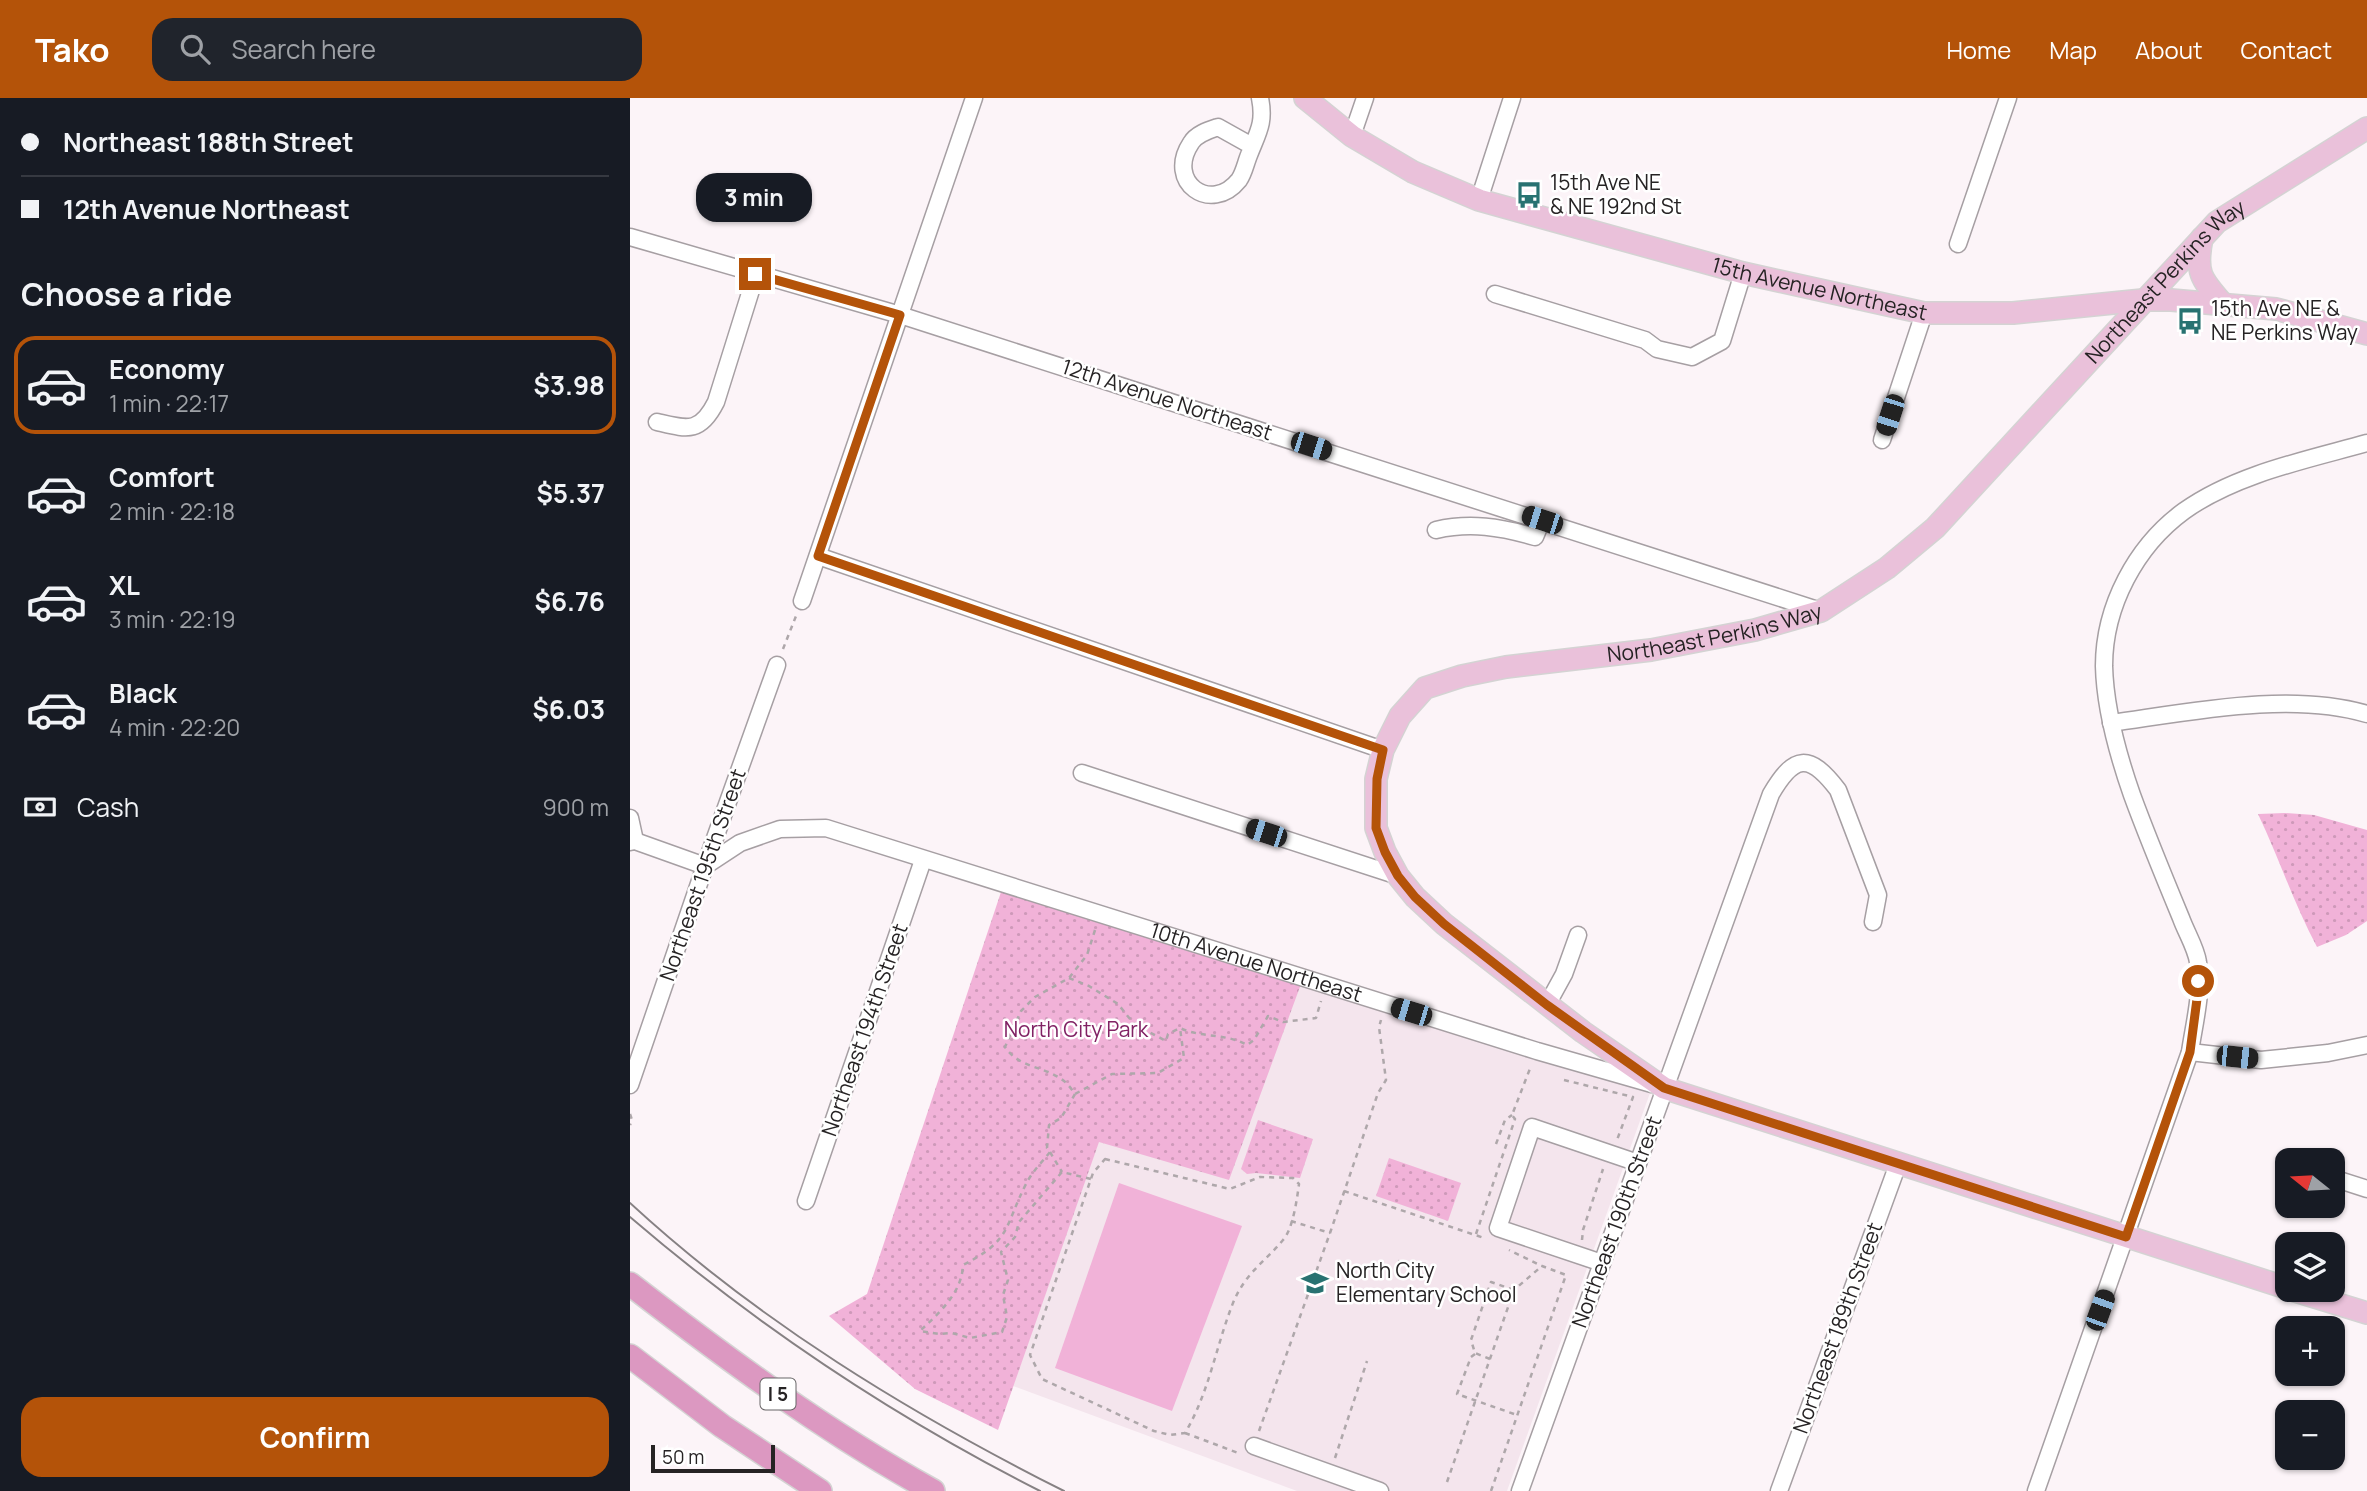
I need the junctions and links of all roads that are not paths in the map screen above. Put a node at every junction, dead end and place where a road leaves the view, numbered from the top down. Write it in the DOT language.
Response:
graph roads {
  1 [pos="974,98"];
  2 [pos="1260,98"];
  3 [pos="1305,98"];
  4 [pos="1365,98"];
  5 [pos="1512,98"];
  6 [pos="2008,98"];
  7 [pos="2367,128"];
  8 [pos="1352,136"];
  9 [pos="1252,146"];
  10 [pos="1479,200"];
  11 [pos="630,237"];
  12 [pos="2202,238"];
  13 [pos="1958,244"];
  14 [pos="1743,273"];
  15 [pos="755,274"];
  16 [pos="1496,294"];
  17 [pos="2143,300"];
  18 [pos="2223,304"];
  19 [pos="1924,313"];
  20 [pos="900,315"];
  21 [pos="2367,334"];
  22 [pos="657,422"];
  23 [pos="1882,440"];
  24 [pos="2367,443"];
  25 [pos="1542,520"];
  26 [pos="1436,530"];
  27 [pos="818,556"];
  28 [pos="802,601"];
  29 [pos="1821,611"];
  30 [pos="777,665"];
  31 [pos="2367,714"];
  32 [pos="2111,723"];
  33 [pos="1383,750"];
  34 [pos="1082,773"];
  35 [pos="630,818"];
  36 [pos="632,841"];
  37 [pos="923,860"];
  38 [pos="705,866"];
  39 [pos="1398,876"];
  40 [pos="1874,922"];
  41 [pos="1578,935"];
  42 [pos="1547,1005"];
  43 [pos="2367,1045"];
  44 [pos="2190,1052"];
  45 [pos="630,1085"];
  46 [pos="1664,1088"];
  47 [pos="1638,1163"];
  48 [pos="1898,1164"];
  49 [pos="2345,1182"];
  50 [pos="2367,1189"];
  51 [pos="806,1201"];
  52 [pos="2126,1237"];
  53 [pos="1602,1263"];
  54 [pos="630,1284"];
  55 [pos="2275,1284"];
  56 [pos="2332,1302"];
  57 [pos="2367,1313"];
  58 [pos="630,1356"];
  59 [pos="1260,1441"];
  60 [pos="820,1491"];
  61 [pos="933,1491"];
  62 [pos="1380,1491"];
  63 [pos="1520,1491"];
  64 [pos="1779,1491"];
  65 [pos="2036,1491"];
  1 -- 20 [label="street"];
  2 -- 9 [label="street"];
  3 -- 8 [label="main road, 15th Avenue Northeast"];
  4 -- 8 [label="street"];
  5 -- 10 [label="street"];
  6 -- 13 [label="street"];
  7 -- 12 [label="main road, Northeast Perkins Way"];
  8 -- 10 [label="main road, 15th Avenue Northeast"];
  9 -- 9 [label="street"];
  10 -- 14 [label="main road, 15th Avenue Northeast"];
  11 -- 15 [label="street, 12th Avenue Northeast"];
  12 -- 17 [label="main road, Northeast Perkins Way"];
  12 -- 18 [label="main road"];
  14 -- 16 [label="street"];
  14 -- 19 [label="main road, 15th Avenue Northeast"];
  15 -- 20 [label="street, 12th Avenue Northeast"];
  15 -- 22 [label="street"];
  17 -- 18 [label="main road, 15th Avenue Northeast"];
  17 -- 19 [label="main road, 15th Avenue Northeast"];
  17 -- 29 [label="main road, Northeast Perkins Way"];
  18 -- 21 [label="main road, 15th Avenue Northeast"];
  19 -- 23 [label="street"];
  20 -- 25 [label="street, 12th Avenue Northeast"];
  20 -- 27 [label="street"];
  24 -- 32 [label="street"];
  25 -- 26 [label="street"];
  25 -- 29 [label="street, 12th Avenue Northeast"];
  27 -- 28 [label="street"];
  27 -- 33 [label="street"];
  29 -- 33 [label="main road, Northeast Perkins Way"];
  30 -- 38 [label="street, Northeast 195th Street"];
  31 -- 32 [label="street"];
  32 -- 44 [label="street"];
  33 -- 39 [label="main road, Northeast Perkins Way"];
  34 -- 39 [label="street"];
  35 -- 36 [label="street"];
  36 -- 38 [label="street"];
  37 -- 38 [label="street, 10th Avenue Northeast"];
  37 -- 46 [label="street, 10th Avenue Northeast"];
  37 -- 51 [label="street, Northeast 194th Street"];
  38 -- 45 [label="street, Northeast 195th Street"];
  39 -- 42 [label="main road, Northeast Perkins Way"];
  40 -- 46 [label="street, Northeast 190th Street"];
  41 -- 42 [label="street"];
  42 -- 46 [label="main road, Northeast Perkins Way"];
  43 -- 44 [label="street"];
  44 -- 52 [label="street"];
  46 -- 47 [label="street, Northeast 190th Street"];
  46 -- 48 [label="main road, 10th Avenue Northeast"];
  47 -- 53 [label="street, Northeast 190th Street"];
  47 -- 53 [label="street"];
  48 -- 52 [label="main road, 10th Avenue Northeast"];
  48 -- 64 [label="street, Northeast 189th Street"];
  49 -- 50 [label="street"];
  52 -- 55 [label="main road, 10th Avenue Northeast"];
  52 -- 65 [label="street"];
  53 -- 63 [label="street, Northeast 190th Street"];
  54 -- 61 [label="highway, I 5"];
  56 -- 57 [label="main road, 10th Avenue Northeast"];
  58 -- 60 [label="highway"];
  59 -- 62 [label="street"];
}
